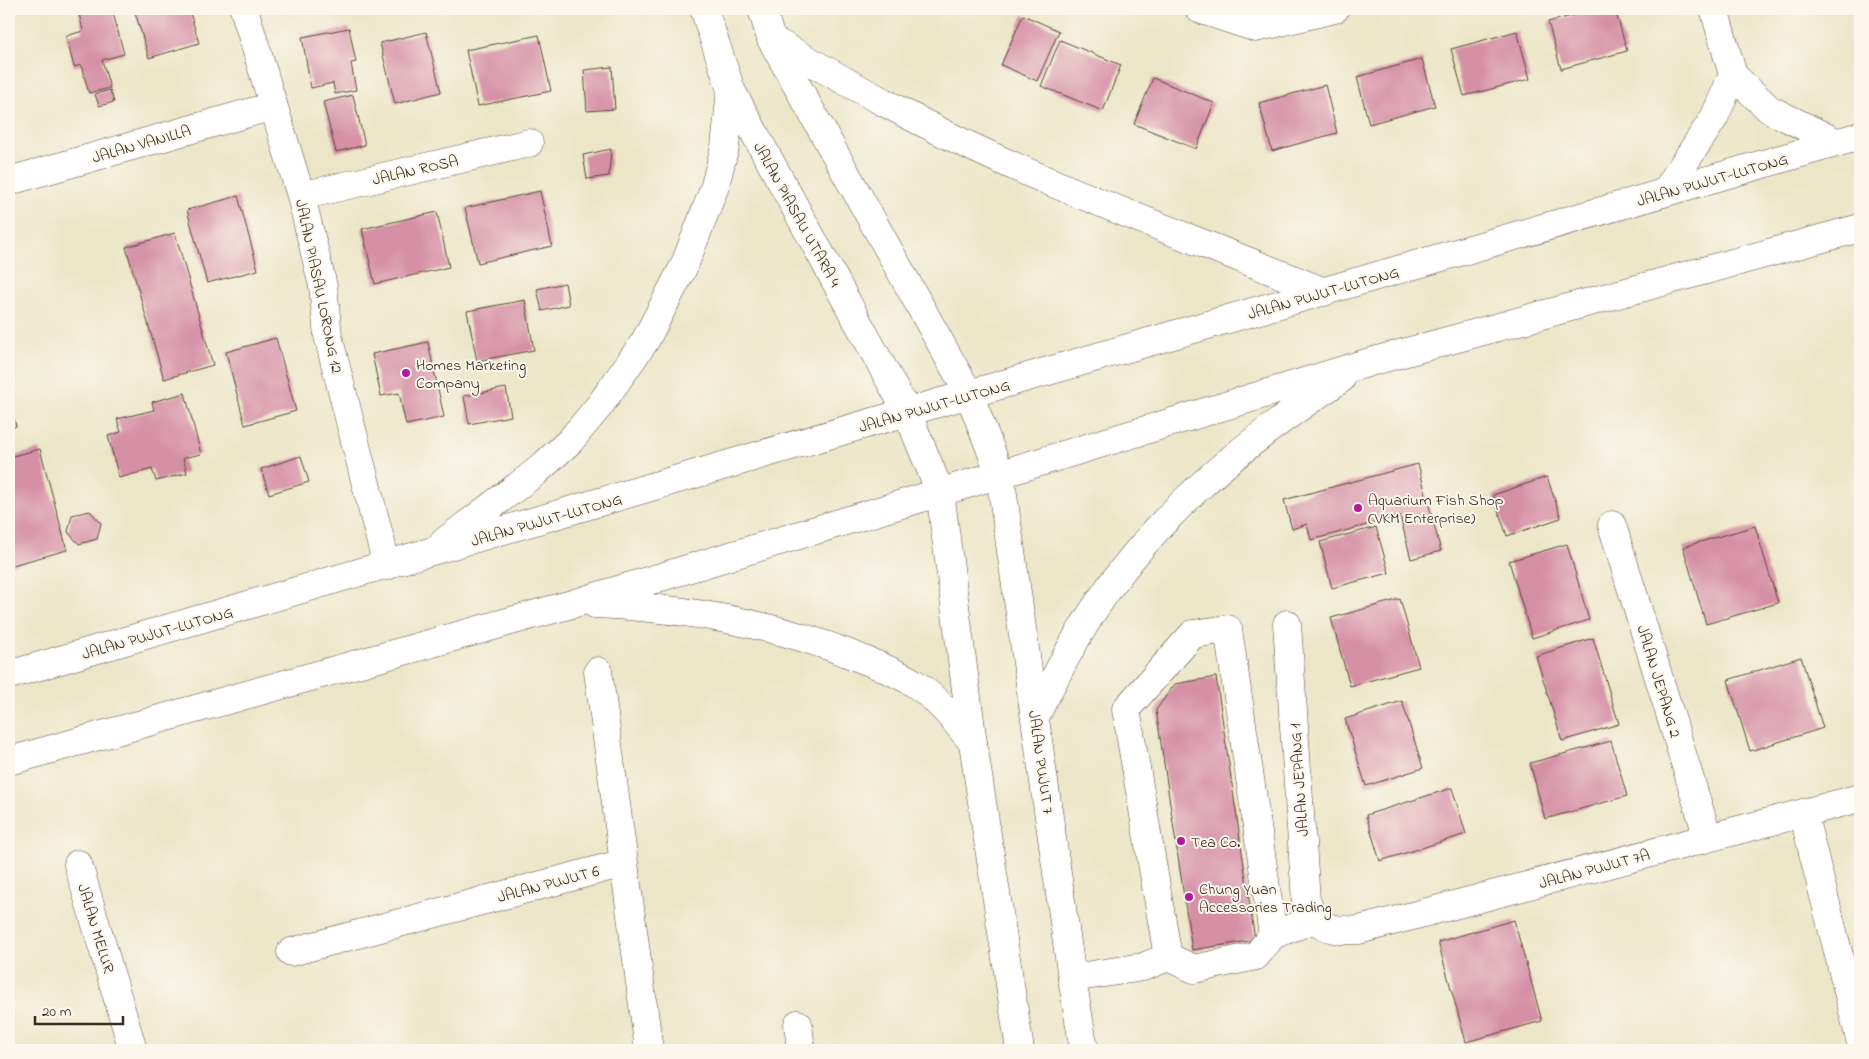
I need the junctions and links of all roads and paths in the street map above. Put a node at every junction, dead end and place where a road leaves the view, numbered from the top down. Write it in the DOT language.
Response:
graph roads {
  1 [pos="244,9"];
  2 [pos="704,9"];
  3 [pos="762,9"];
  4 [pos="1198,9"];
  5 [pos="1334,9"];
  6 [pos="1714,9"];
  7 [pos="771,39"];
  8 [pos="1733,75"];
  9 [pos="731,90"];
  10 [pos="273,106"];
  11 [pos="1848,139"];
  12 [pos="529,143"];
  13 [pos="9,181"];
  14 [pos="1665,192"];
  15 [pos="301,196"];
  16 [pos="1860,228"];
  17 [pos="1324,292"];
  18 [pos="1370,362"];
  19 [pos="969,394"];
  20 [pos="906,412"];
  21 [pos="1000,474"];
  22 [pos="940,492"];
  23 [pos="1612,525"];
  24 [pos="429,553"];
  25 [pos="386,566"];
  26 [pos="572,604"];
  27 [pos="1287,624"];
  28 [pos="598,671"];
  29 [pos="9,676"];
  30 [pos="1036,716"];
  31 [pos="973,743"];
  32 [pos="9,761"];
  33 [pos="1860,798"];
  34 [pos="1804,813"];
  35 [pos="1708,838"];
  36 [pos="624,863"];
  37 [pos="78,864"];
  38 [pos="1321,923"];
  39 [pos="1273,935"];
  40 [pos="291,952"];
  41 [pos="1168,956"];
  42 [pos="1072,978"];
  43 [pos="1860,1039"];
  44 [pos="133,1050"];
  45 [pos="649,1050"];
  46 [pos="1020,1050"];
  47 [pos="1084,1050"];
  1 -- 10 [label="main road, JALAN PIASAU LORONG 12"];
  2 -- 9 [label="main road, JALAN PIASAU UTARA 4"];
  3 -- 7 [label="main road"];
  4 -- 5 [label="main road"];
  6 -- 8 [label="main road"];
  7 -- 17 [label="main road"];
  7 -- 19 [label="main road"];
  8 -- 11 [label="main road"];
  8 -- 14 [label="main road"];
  9 -- 20 [label="main road, JALAN PIASAU UTARA 4"];
  9 -- 24 [label="main road"];
  10 -- 13 [label="main road, JALAN VANILLA"];
  10 -- 15 [label="main road, JALAN PIASAU LORONG 12"];
  11 -- 14 [label="main road, JALAN PUJUT-LUTONG"];
  12 -- 15 [label="main road, JALAN ROSA"];
  14 -- 17 [label="main road, JALAN PUJUT-LUTONG"];
  15 -- 25 [label="main road, JALAN PIASAU LORONG 12"];
  16 -- 18 [label="main road"];
  17 -- 19 [label="main road, JALAN PUJUT-LUTONG"];
  18 -- 21 [label="main road"];
  18 -- 30 [label="main road"];
  19 -- 20 [label="main road, JALAN PUJUT-LUTONG"];
  19 -- 21 [label="main road, JALAN PUJUT 7"];
  20 -- 22 [label="main road, JALAN PIASAU UTARA 4"];
  20 -- 24 [label="main road, JALAN PUJUT-LUTONG"];
  21 -- 22 [label="main road"];
  21 -- 30 [label="main road, JALAN PUJUT 7"];
  22 -- 26 [label="main road"];
  22 -- 31 [label="main road"];
  23 -- 35 [label="main road, JALAN JEPANG 2"];
  24 -- 25 [label="main road, JALAN PUJUT-LUTONG"];
  25 -- 29 [label="main road, JALAN PUJUT-LUTONG"];
  26 -- 31 [label="main road"];
  26 -- 32 [label="main road"];
  27 -- 38 [label="main road, JALAN JEPANG 1"];
  28 -- 36 [label="main road"];
  30 -- 42 [label="main road, JALAN PUJUT 7"];
  31 -- 46 [label="main road"];
  33 -- 34 [label="main road, JALAN PUJUT 7A"];
  34 -- 35 [label="main road, JALAN PUJUT 7A"];
  34 -- 43 [label="main road"];
  35 -- 38 [label="main road, JALAN PUJUT 7A"];
  36 -- 40 [label="main road, JALAN PUJUT 6"];
  36 -- 45 [label="main road, JALAN PUJUT 6"];
  37 -- 44 [label="main road, JALAN MELUR"];
  38 -- 39 [label="main road"];
  39 -- 41 [label="main road"];
  39 -- 41 [label="main road"];
  41 -- 42 [label="main road"];
  42 -- 47 [label="main road, JALAN PUJUT 7"];
}
